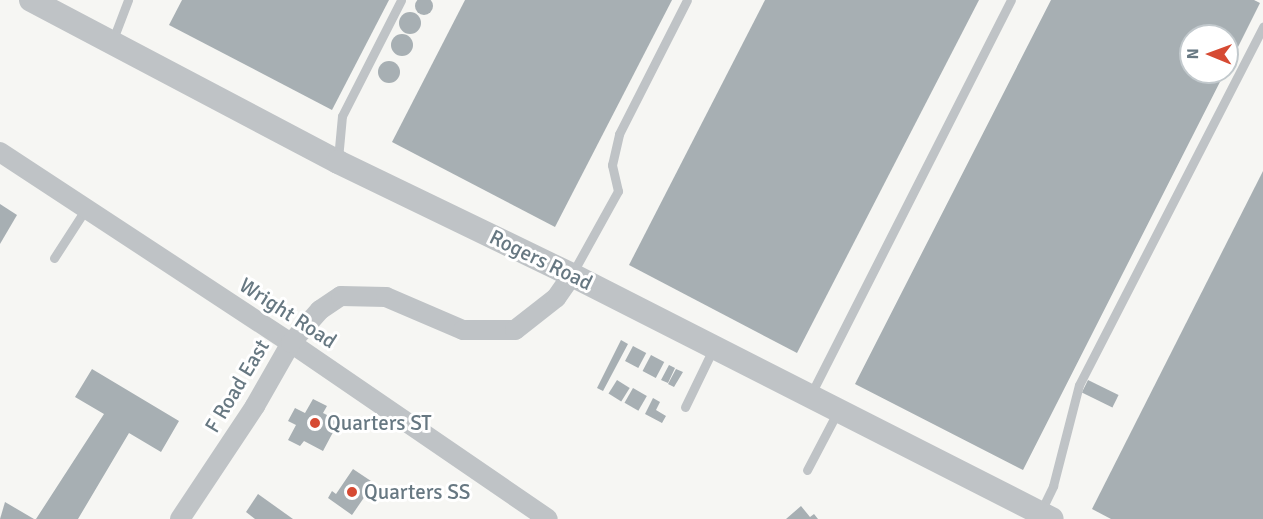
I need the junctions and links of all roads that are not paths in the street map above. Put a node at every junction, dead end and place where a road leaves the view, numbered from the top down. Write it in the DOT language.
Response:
graph roads {
  1 [pos="31,0"];
  2 [pos="128,0"];
  3 [pos="401,0"];
  4 [pos="687,0"];
  5 [pos="1011,0"];
  6 [pos="1263,27"];
  7 [pos="111,44"];
  8 [pos="0,152"];
  9 [pos="338,162"];
  10 [pos="87,207"];
  11 [pos="54,258"];
  12 [pos="572,275"];
  13 [pos="291,342"];
  14 [pos="714,347"];
  15 [pos="810,396"];
  16 [pos="686,407"];
  17 [pos="838,410"];
  18 [pos="807,470"];
  19 [pos="1046,516"];
  20 [pos="180,519"];
  21 [pos="548,519"];
  1 -- 7 [label="street, Rogers Road"];
  2 -- 7 [label="lane"];
  3 -- 9 [label="lane"];
  4 -- 12 [label="lane"];
  5 -- 15 [label="lane"];
  6 -- 19 [label="lane"];
  7 -- 9 [label="street, Rogers Road"];
  8 -- 10 [label="street, Wright Road"];
  9 -- 12 [label="street, Rogers Road"];
  10 -- 11 [label="lane"];
  10 -- 13 [label="street, Wright Road"];
  12 -- 13 [label="street, F Road East"];
  12 -- 14 [label="street, Rogers Road"];
  13 -- 20 [label="street, F Road East"];
  13 -- 21 [label="street, Wright Road"];
  14 -- 15 [label="street, Rogers Road"];
  14 -- 16 [label="lane"];
  15 -- 17 [label="street, Rogers Road"];
  17 -- 18 [label="lane"];
  17 -- 19 [label="street, Rogers Road"];
}
